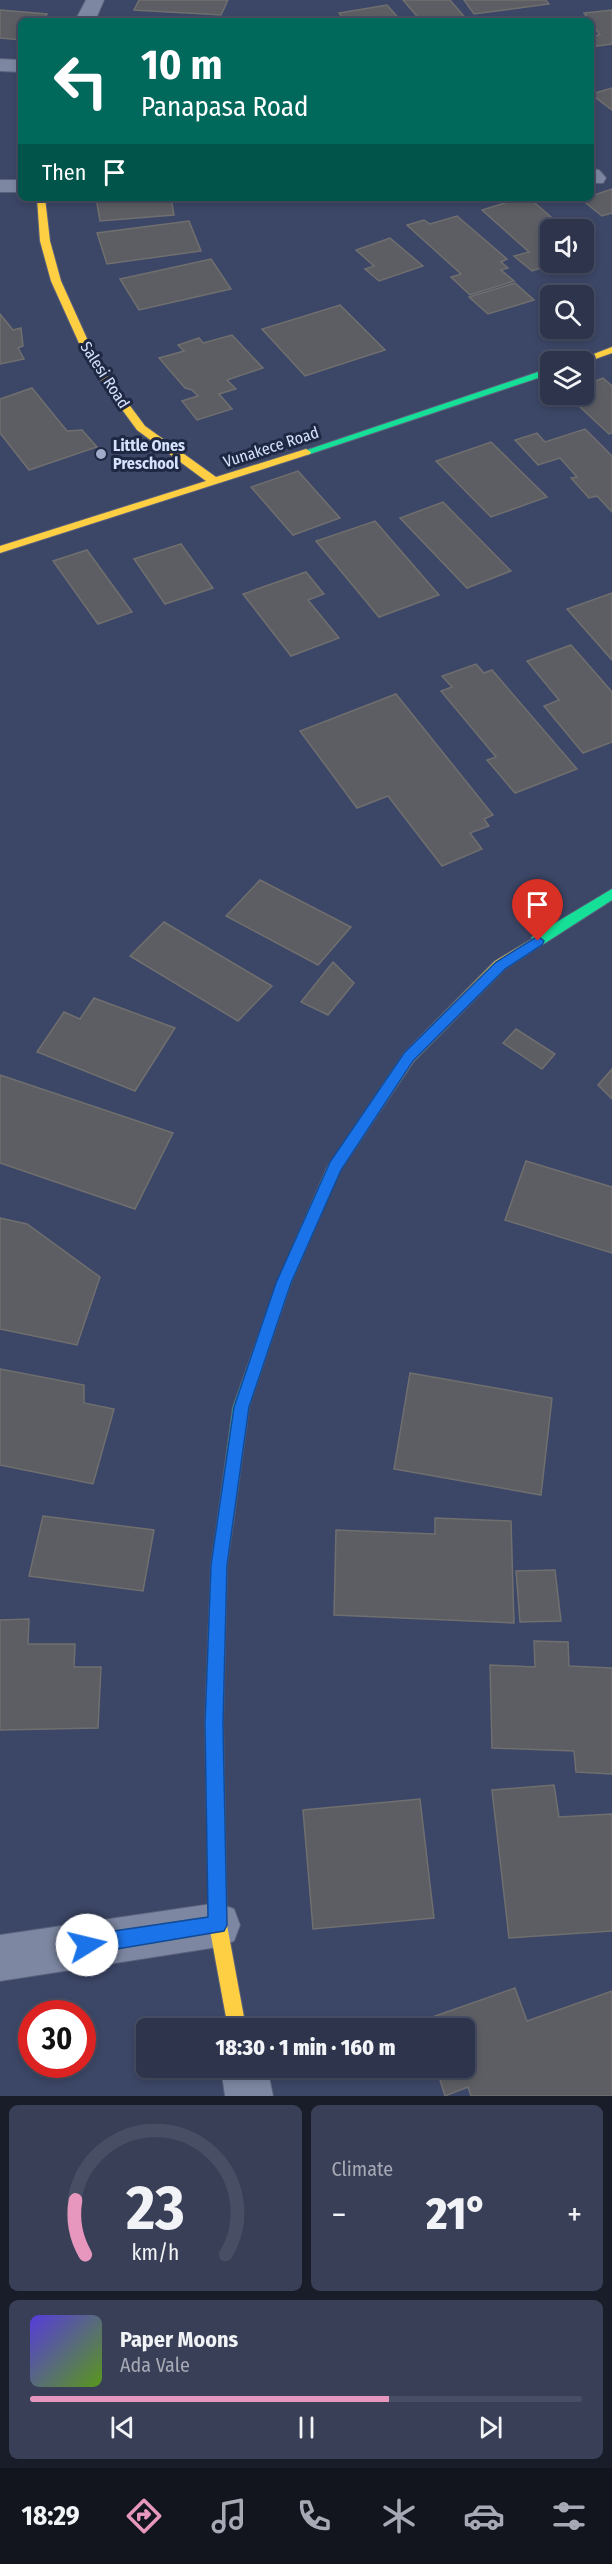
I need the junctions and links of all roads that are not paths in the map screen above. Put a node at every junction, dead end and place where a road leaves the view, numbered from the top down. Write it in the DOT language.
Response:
graph roads {
  1 [pos="95,0"];
  2 [pos="86,18"];
  3 [pos="0,65"];
  4 [pos="18,66"];
  5 [pos="0,186"];
  6 [pos="18,186"];
  7 [pos="41,201"];
  8 [pos="612,350"];
  9 [pos="594,356"];
  10 [pos="540,374"];
  11 [pos="215,483"];
  12 [pos="0,550"];
  13 [pos="612,894"];
  14 [pos="218,1925"];
  15 [pos="0,1958"];
  16 [pos="235,2018"];
  17 [pos="246,2078"];
  18 [pos="249,2096"];
  1 -- 2 [label="street"];
  3 -- 4 [label="street"];
  5 -- 6 [label="street"];
  7 -- 11 [label="street, Salesi Road"];
  8 -- 9 [label="street"];
  10 -- 11 [label="street, Vunakece Road"];
  11 -- 12 [label="street, Vunakece Road"];
  13 -- 14 [label="street"];
  14 -- 15 [label="street"];
  14 -- 16 [label="street"];
  17 -- 18 [label="street"];
}
